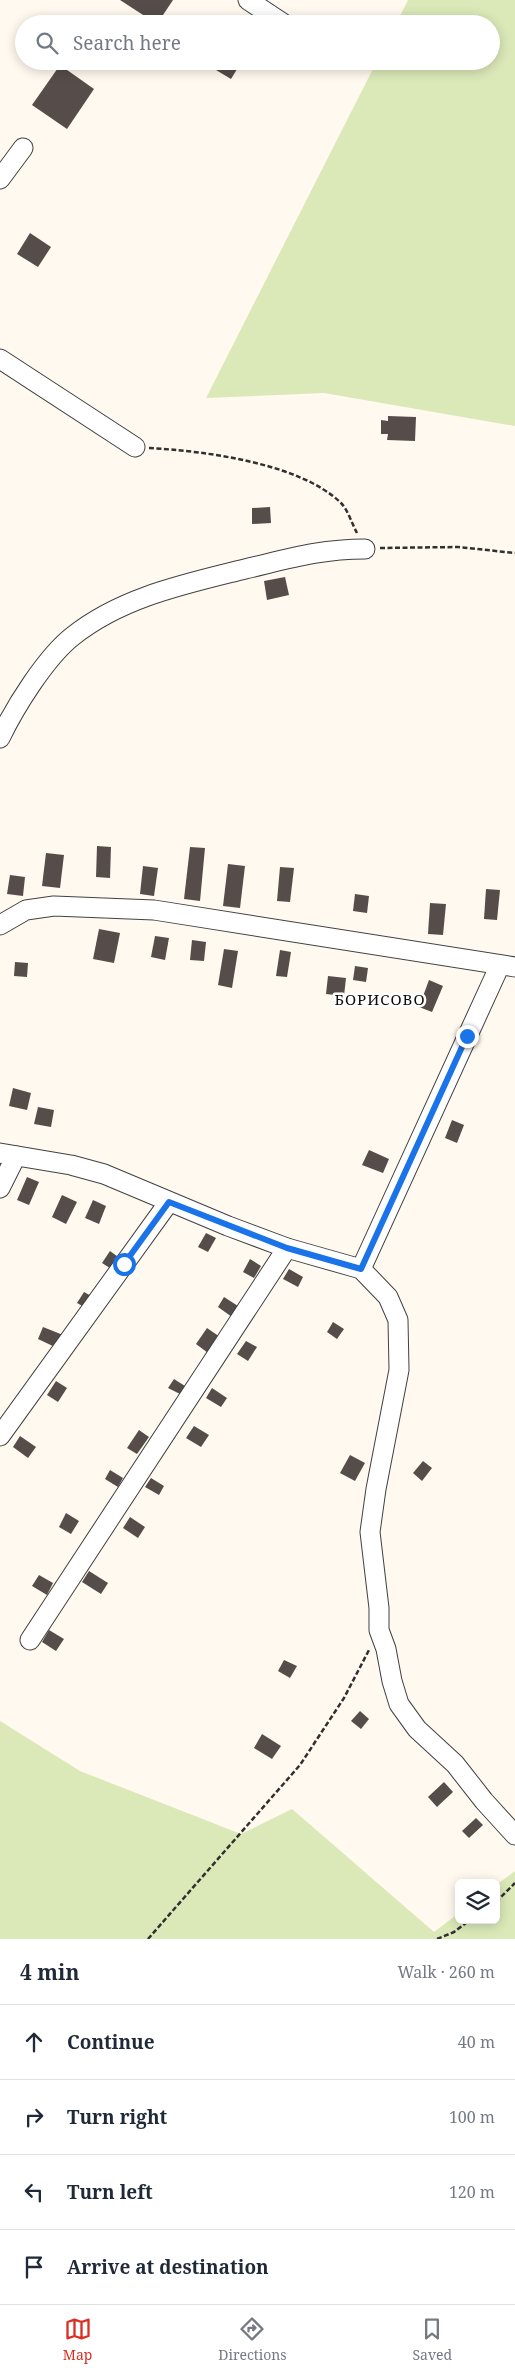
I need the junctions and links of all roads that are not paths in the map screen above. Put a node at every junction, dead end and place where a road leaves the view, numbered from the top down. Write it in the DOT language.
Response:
graph roads {
  1 [pos="248,0"];
  2 [pos="270,15"];
  3 [pos="22,148"];
  4 [pos="0,179"];
  5 [pos="0,358"];
  6 [pos="135,447"];
  7 [pos="365,549"];
  8 [pos="0,738"];
  9 [pos="0,925"];
  10 [pos="507,966"];
  11 [pos="8,1155"];
  12 [pos="0,1188"];
  13 [pos="169,1202"];
  14 [pos="287,1248"];
  15 [pos="361,1269"];
  16 [pos="0,1436"];
  17 [pos="30,1640"];
  18 [pos="515,1835"];
  1 -- 2 [label="street"];
  3 -- 4 [label="street"];
  5 -- 6 [label="street"];
  7 -- 8 [label="street"];
  9 -- 10 [label="street"];
  10 -- 15 [label="street"];
  11 -- 12 [label="street"];
  11 -- 13 [label="street"];
  13 -- 14 [label="street"];
  13 -- 16 [label="street"];
  14 -- 15 [label="street"];
  14 -- 17 [label="street"];
  15 -- 18 [label="street"];
}
